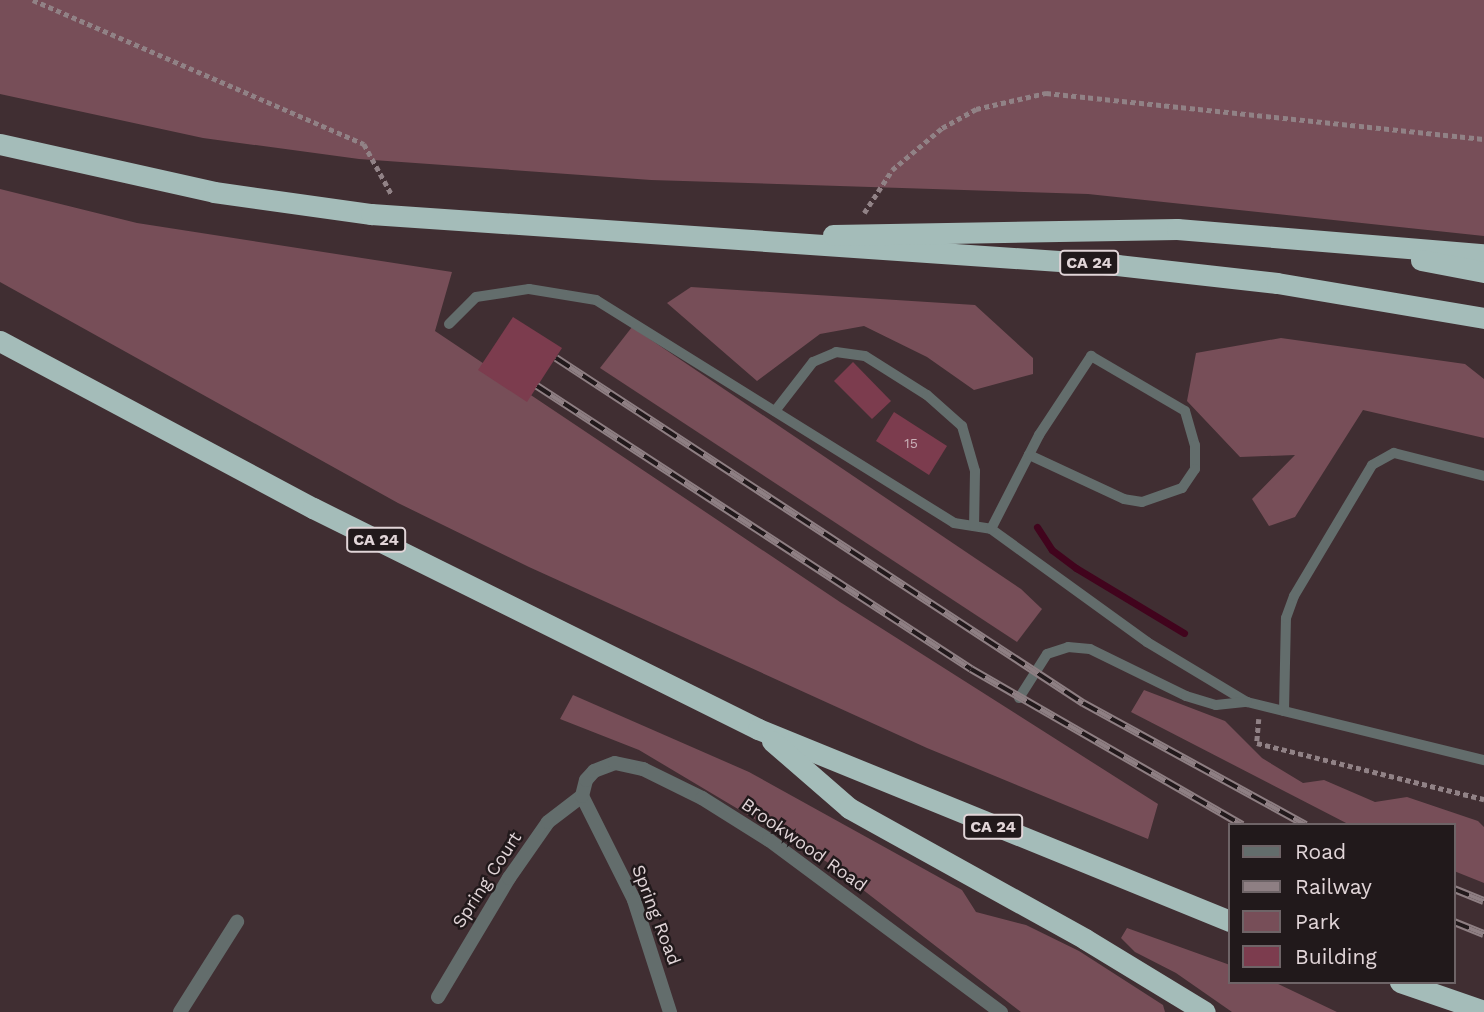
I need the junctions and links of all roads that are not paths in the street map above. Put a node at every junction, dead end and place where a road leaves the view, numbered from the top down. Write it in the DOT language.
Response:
graph roads {
  1 [pos="0,144"];
  2 [pos="691,239"];
  3 [pos="1306,241"];
  4 [pos="1484,254"];
  5 [pos="1484,272"];
  6 [pos="1484,318"];
  7 [pos="449,324"];
  8 [pos="0,341"];
  9 [pos="775,411"];
  10 [pos="1029,455"];
  11 [pos="1484,476"];
  12 [pos="974,526"];
  13 [pos="991,529"];
  14 [pos="1019,698"];
  15 [pos="1247,702"];
  16 [pos="1284,710"];
  17 [pos="758,729"];
  18 [pos="1484,761"];
  19 [pos="582,796"];
  20 [pos="1228,919"];
  21 [pos="237,922"];
  22 [pos="1406,984"];
  23 [pos="438,997"];
  24 [pos="1484,1011"];
  25 [pos="180,1012"];
  26 [pos="670,1012"];
  27 [pos="1001,1012"];
  28 [pos="1205,1012"];
  1 -- 2 [label="highway, CA 24"];
  2 -- 3 [label="highway"];
  2 -- 6 [label="highway, CA 24"];
  3 -- 4 [label="highway"];
  3 -- 5 [label="highway"];
  7 -- 9 [label="lane"];
  8 -- 17 [label="highway, CA 24"];
  9 -- 12 [label="lane"];
  9 -- 12 [label="lane"];
  10 -- 10 [label="lane"];
  10 -- 13 [label="lane"];
  11 -- 16 [label="lane"];
  12 -- 13 [label="lane"];
  13 -- 15 [label="lane"];
  14 -- 15 [label="lane"];
  15 -- 16 [label="lane"];
  16 -- 18 [label="lane"];
  17 -- 20 [label="highway, CA 24"];
  17 -- 28 [label="highway"];
  19 -- 23 [label="street, Spring Court"];
  19 -- 26 [label="street, Spring Road"];
  19 -- 27 [label="street, Brookwood Road"];
  21 -- 25 [label="street"];
  22 -- 24 [label="highway"];
}
